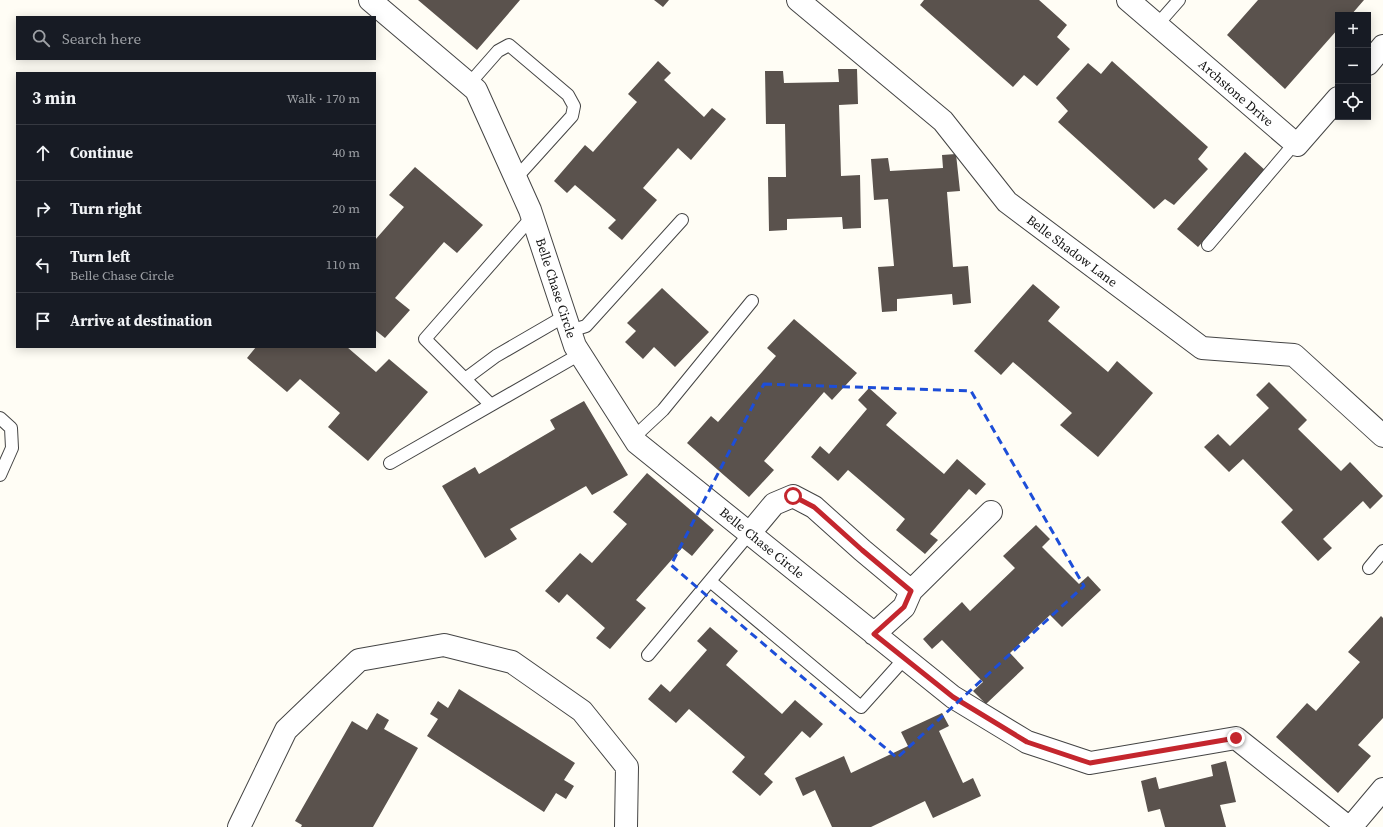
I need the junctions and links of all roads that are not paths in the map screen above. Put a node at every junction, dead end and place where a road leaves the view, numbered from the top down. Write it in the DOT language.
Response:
graph roads {
  1 [pos="370,0"];
  2 [pos="798,0"];
  3 [pos="1128,0"];
  4 [pos="1178,0"];
  5 [pos="1157,25"];
  6 [pos="1383,46"];
  7 [pos="1371,60"];
  8 [pos="469,84"];
  9 [pos="1335,101"];
  10 [pos="1297,145"];
  11 [pos="516,178"];
  12 [pos="532,217"];
  13 [pos="682,220"];
  14 [pos="1208,244"];
  15 [pos="752,301"];
  16 [pos="568,324"];
  17 [pos="580,354"];
  18 [pos="464,378"];
  19 [pos="491,405"];
  20 [pos="0,418"];
  21 [pos="1383,436"];
  22 [pos="633,438"];
  23 [pos="390,463"];
  24 [pos="0,475"];
  25 [pos="991,512"];
  26 [pos="749,534"];
  27 [pos="1383,551"];
  28 [pos="1369,568"];
  29 [pos="710,581"];
  30 [pos="911,591"];
  31 [pos="874,634"];
  32 [pos="648,655"];
  33 [pos="905,658"];
  34 [pos="1383,789"];
  35 [pos="239,827"];
  36 [pos="626,827"];
  37 [pos="1348,827"];
  38 [pos="1352,827"];
  1 -- 8 [label="street, Belle Chase Circle"];
  2 -- 21 [label="street, Belle Shadow Lane"];
  3 -- 5 [label="street, Archstone Drive"];
  4 -- 5 [label="lane"];
  5 -- 10 [label="street, Archstone Drive"];
  6 -- 7 [label="street"];
  8 -- 11 [label="street, Belle Chase Circle"];
  8 -- 11 [label="lane"];
  9 -- 10 [label="street"];
  10 -- 14 [label="lane"];
  11 -- 12 [label="street, Belle Chase Circle"];
  12 -- 16 [label="street, Belle Chase Circle"];
  12 -- 18 [label="lane"];
  13 -- 16 [label="lane"];
  15 -- 22 [label="lane"];
  16 -- 17 [label="street, Belle Chase Circle"];
  16 -- 18 [label="lane"];
  17 -- 19 [label="lane"];
  17 -- 22 [label="street, Belle Chase Circle"];
  18 -- 19 [label="lane"];
  19 -- 23 [label="lane"];
  20 -- 24 [label="lane"];
  22 -- 26 [label="street, Belle Chase Circle"];
  25 -- 30 [label="street"];
  26 -- 29 [label="lane"];
  26 -- 30 [label="street"];
  26 -- 31 [label="street, Belle Chase Circle"];
  27 -- 28 [label="lane"];
  29 -- 32 [label="lane"];
  29 -- 33 [label="lane"];
  30 -- 31 [label="street"];
  31 -- 33 [label="street, Belle Chase Circle"];
  33 -- 37 [label="street, Belle Chase Circle"];
  34 -- 38 [label="street"];
  35 -- 36 [label="street"];
}
